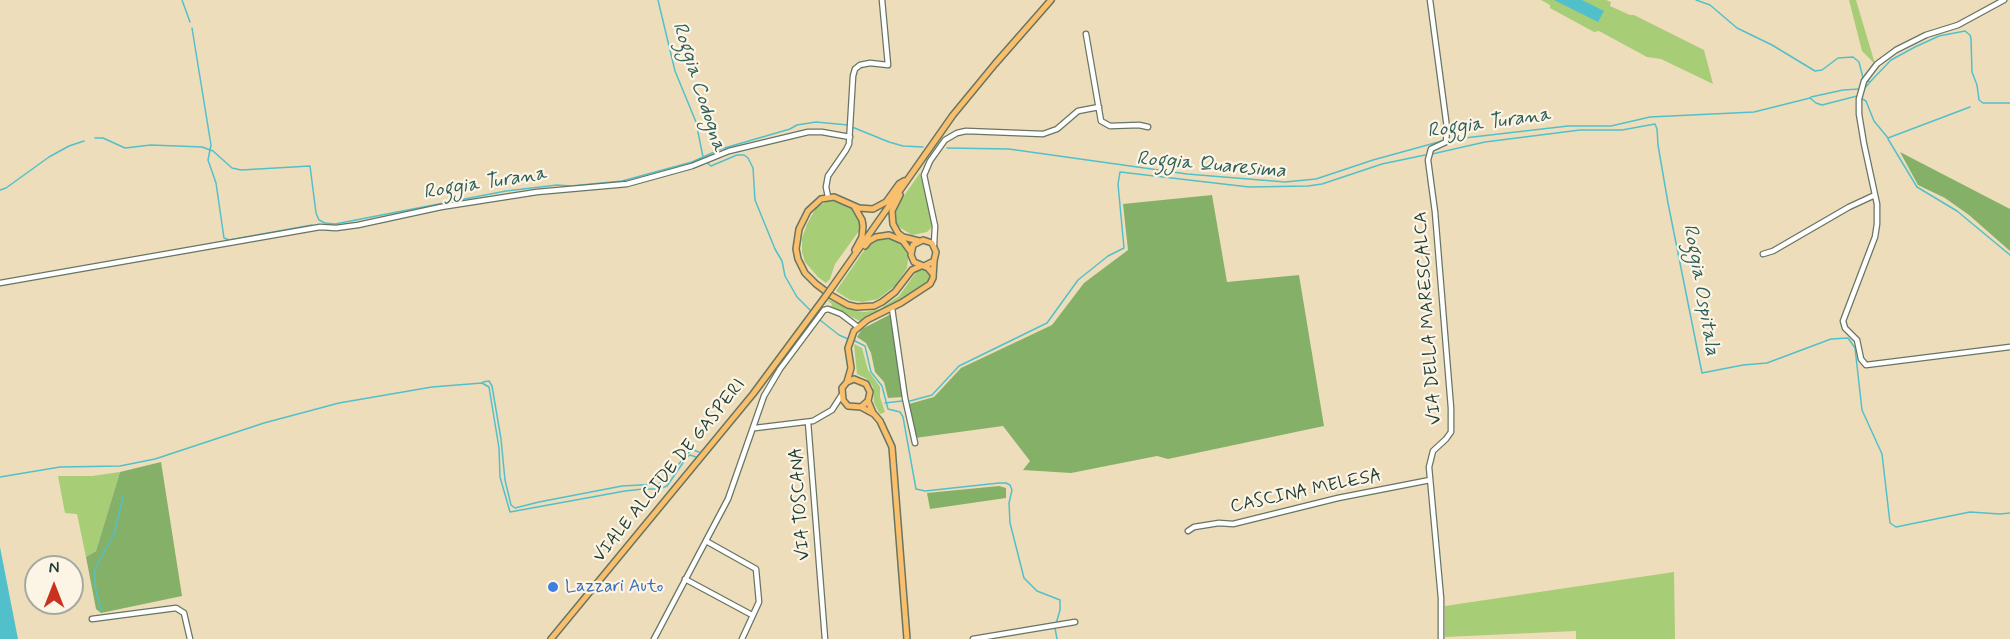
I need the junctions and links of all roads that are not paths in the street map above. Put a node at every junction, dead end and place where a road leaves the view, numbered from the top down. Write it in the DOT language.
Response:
graph roads {
  1 [pos="882,0"];
  2 [pos="1051,0"];
  3 [pos="1430,0"];
  4 [pos="2004,0"];
  5 [pos="1086,34"];
  6 [pos="1099,107"];
  7 [pos="1148,127"];
  8 [pos="850,137"];
  9 [pos="907,180"];
  10 [pos="1875,195"];
  11 [pos="828,197"];
  12 [pos="854,204"];
  13 [pos="934,230"];
  14 [pos="921,241"];
  15 [pos="934,246"];
  16 [pos="1763,254"];
  17 [pos="911,255"];
  18 [pos="853,257"];
  19 [pos="934,261"];
  20 [pos="923,266"];
  21 [pos="909,273"];
  22 [pos="933,276"];
  23 [pos="0,283"];
  24 [pos="892,308"];
  25 [pos="820,309"];
  26 [pos="812,321"];
  27 [pos="858,327"];
  28 [pos="2010,347"];
  29 [pos="850,368"];
  30 [pos="858,380"];
  31 [pos="848,382"];
  32 [pos="842,396"];
  33 [pos="868,401"];
  34 [pos="848,406"];
  35 [pos="861,407"];
  36 [pos="832,410"];
  37 [pos="874,414"];
  38 [pos="808,422"];
  39 [pos="754,428"];
  40 [pos="915,443"];
  41 [pos="1430,480"];
  42 [pos="1188,531"];
  43 [pos="706,541"];
  44 [pos="685,579"];
  45 [pos="752,615"];
  46 [pos="92,619"];
  47 [pos="1076,622"];
  48 [pos="908,637"];
  49 [pos="190,639"];
  50 [pos="551,639"];
  51 [pos="654,639"];
  52 [pos="742,639"];
  53 [pos="825,639"];
  54 [pos="973,639"];
  55 [pos="1441,639"];
  1 -- 8 [label="street"];
  2 -- 9 [label="main road"];
  3 -- 41 [label="street, VIA DELLA MARESCALCA"];
  4 -- 10 [label="street"];
  5 -- 6 [label="street"];
  6 -- 7 [label="street"];
  6 -- 13 [label="street"];
  8 -- 11 [label="street"];
  8 -- 23 [label="street"];
  9 -- 12 [label="main road"];
  9 -- 14 [label="main road"];
  9 -- 18 [label="main road, VIALE ALCIDE DE GASPERI"];
  10 -- 16 [label="street"];
  10 -- 28 [label="street"];
  11 -- 12 [label="main road"];
  11 -- 21 [label="main road"];
  12 -- 18 [label="main road"];
  13 -- 14 [label="street"];
  13 -- 15 [label="street"];
  14 -- 15 [label="main road"];
  14 -- 17 [label="main road"];
  15 -- 19 [label="main road"];
  17 -- 18 [label="main road"];
  17 -- 20 [label="main road"];
  17 -- 21 [label="main road"];
  18 -- 25 [label="main road, VIALE ALCIDE DE GASPERI, bridge"];
  19 -- 20 [label="main road"];
  19 -- 22 [label="main road"];
  20 -- 21 [label="main road"];
  20 -- 22 [label="main road"];
  22 -- 24 [label="main road"];
  24 -- 27 [label="main road"];
  24 -- 40 [label="street"];
  25 -- 26 [label="main road, VIALE ALCIDE DE GASPERI"];
  25 -- 27 [label="street"];
  26 -- 39 [label="street"];
  26 -- 50 [label="main road, VIALE ALCIDE DE GASPERI"];
  27 -- 29 [label="main road"];
  29 -- 30 [label="main road"];
  29 -- 31 [label="main road"];
  30 -- 31 [label="main road"];
  30 -- 33 [label="main road"];
  31 -- 32 [label="main road"];
  32 -- 34 [label="main road"];
  32 -- 36 [label="street"];
  33 -- 35 [label="main road"];
  33 -- 37 [label="main road"];
  34 -- 35 [label="main road"];
  34 -- 36 [label="street"];
  35 -- 37 [label="main road"];
  36 -- 38 [label="street"];
  37 -- 48 [label="main road"];
  38 -- 39 [label="street, VIA TOSCANA"];
  38 -- 53 [label="street, VIA TOSCANA"];
  39 -- 43 [label="street"];
  41 -- 42 [label="street, CASCINA MELESA"];
  41 -- 55 [label="street, VIA DELLA MARESCALCA"];
  43 -- 44 [label="street"];
  43 -- 45 [label="street"];
  44 -- 45 [label="street"];
  44 -- 51 [label="street"];
  45 -- 52 [label="street"];
  46 -- 49 [label="street"];
  47 -- 54 [label="street"];
}
